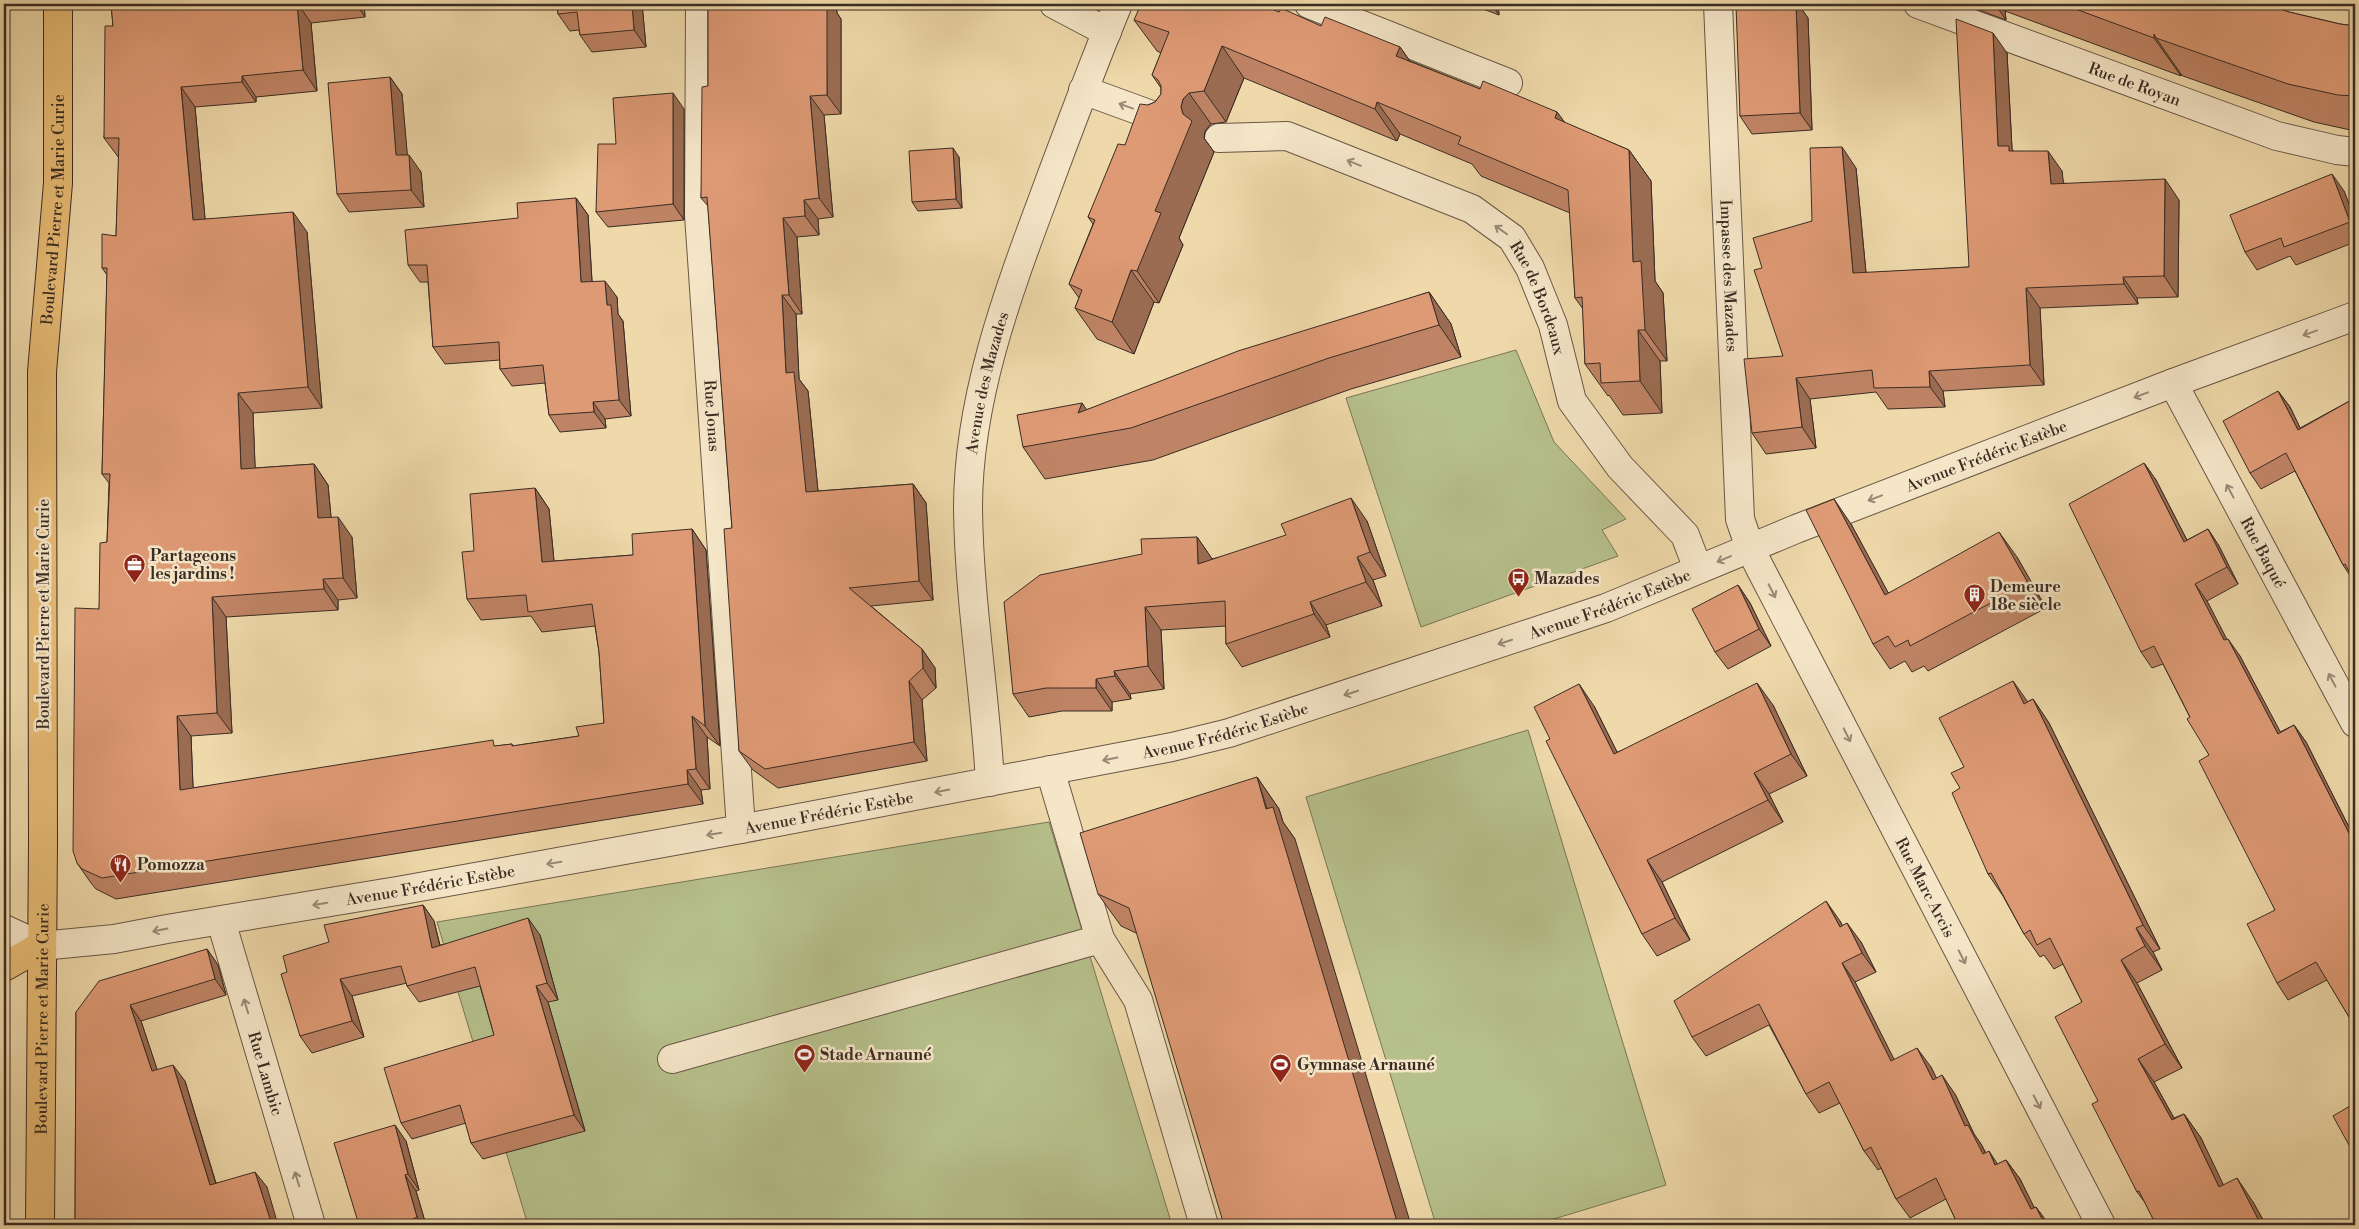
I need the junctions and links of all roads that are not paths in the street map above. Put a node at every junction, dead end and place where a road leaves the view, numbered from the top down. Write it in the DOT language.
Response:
graph roads {
  1 [pos="58,4"];
  2 [pos="700,4"];
  3 [pos="1054,4"];
  4 [pos="1118,4"];
  5 [pos="1309,4"];
  6 [pos="1718,4"];
  7 [pos="1918,4"];
  8 [pos="1107,32"];
  9 [pos="1508,83"];
  10 [pos="1083,90"];
  11 [pos="1168,121"];
  12 [pos="1220,138"];
  13 [pos="2355,152"];
  14 [pos="2355,316"];
  15 [pos="2173,383"];
  16 [pos="1750,548"];
  17 [pos="1698,570"];
  18 [pos="2355,723"];
  19 [pos="1050,770"];
  20 [pos="990,782"];
  21 [pos="741,829"];
  22 [pos="221,921"];
  23 [pos="4,929"];
  24 [pos="1100,939"];
  25 [pos="41,946"];
  26 [pos="4,967"];
  27 [pos="672,1059"];
  28 [pos="40,1225"];
  29 [pos="311,1225"];
  30 [pos="1204,1225"];
  31 [pos="2101,1225"];
  1 -- 25 [label="main road, Boulevard Pierre et Marie Curie"];
  2 -- 21 [label="street, Rue Jonas"];
  3 -- 8 [label="street"];
  4 -- 8 [label="street, Avenue des Mazades"];
  5 -- 9 [label="street"];
  6 -- 16 [label="street, Impasse des Mazades"];
  7 -- 13 [label="street, Rue de Royan"];
  8 -- 10 [label="street, Avenue des Mazades"];
  11 -- 10 [label="street, one-way"];
  10 -- 20 [label="street, Avenue des Mazades"];
  17 -- 12 [label="street, Rue de Bordeaux, one-way"];
  14 -- 15 [label="street, Avenue Frédéric Estèbe, one-way"];
  15 -- 16 [label="street, Avenue Frédéric Estèbe, one-way"];
  18 -- 15 [label="street, Rue Baqué, one-way"];
  16 -- 17 [label="street, Avenue Frédéric Estèbe, one-way"];
  16 -- 31 [label="street, Rue Marc Arcis, one-way"];
  17 -- 19 [label="street, Avenue Frédéric Estèbe, one-way"];
  19 -- 20 [label="street, Avenue Frédéric Estèbe"];
  19 -- 24 [label="street"];
  20 -- 21 [label="street, Avenue Frédéric Estèbe, one-way"];
  21 -- 22 [label="street, Avenue Frédéric Estèbe, one-way"];
  22 -- 25 [label="street, Avenue Frédéric Estèbe, one-way"];
  29 -- 22 [label="street, Rue Lambic, one-way"];
  23 -- 25 [label="street"];
  24 -- 27 [label="street"];
  24 -- 30 [label="street"];
  25 -- 26 [label="main road"];
  25 -- 28 [label="main road, Boulevard Pierre et Marie Curie"];
}
